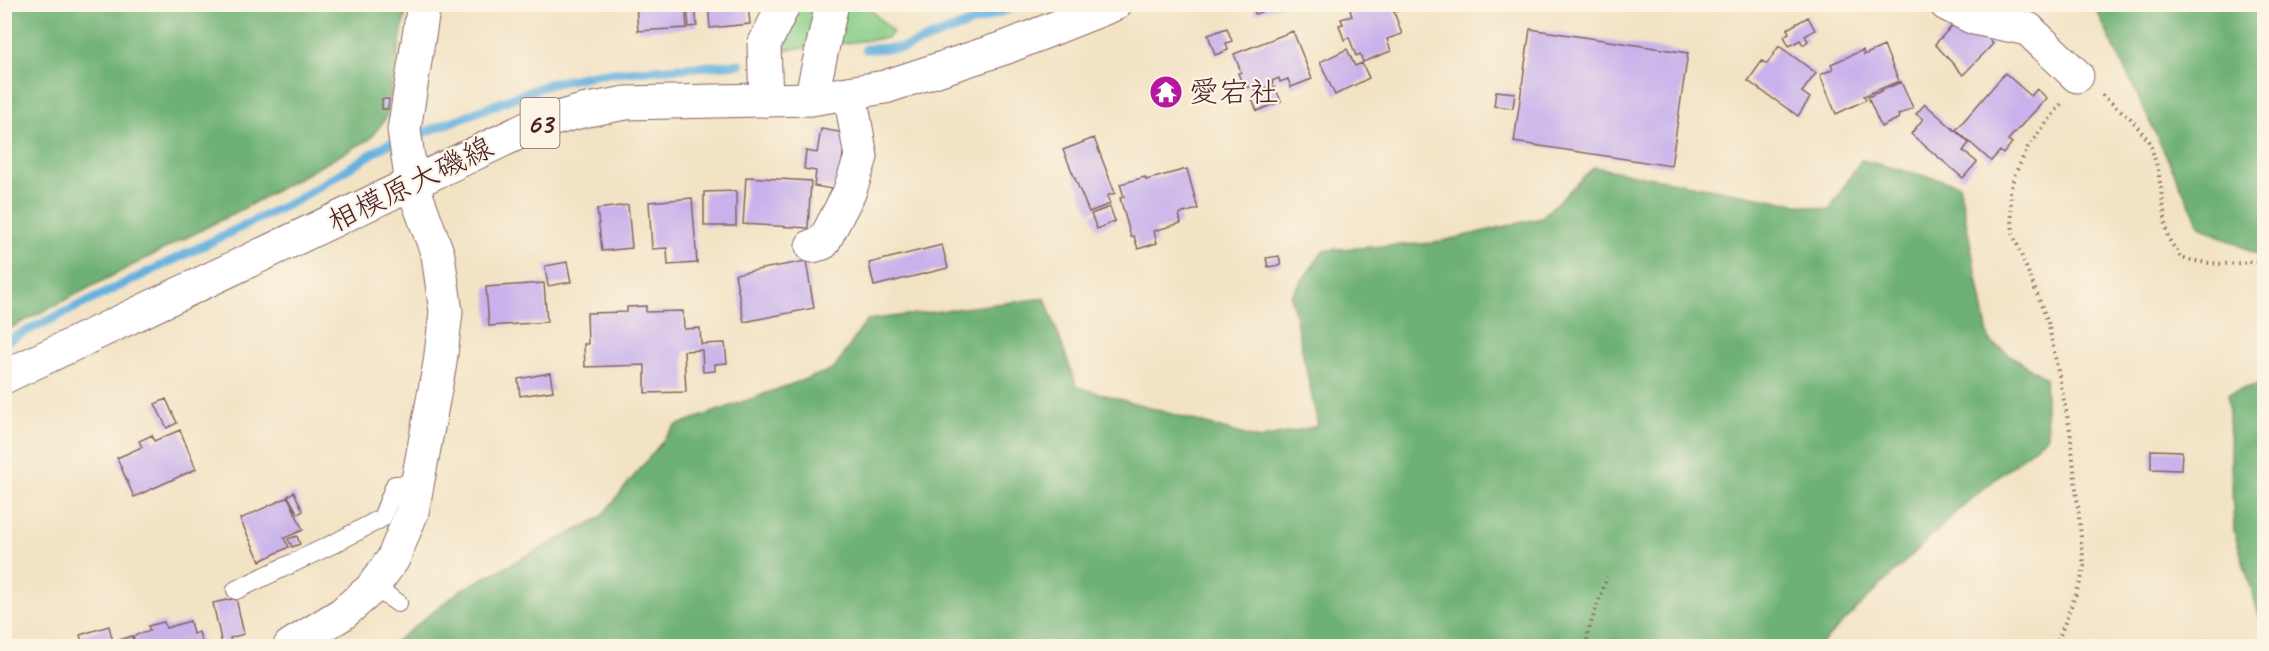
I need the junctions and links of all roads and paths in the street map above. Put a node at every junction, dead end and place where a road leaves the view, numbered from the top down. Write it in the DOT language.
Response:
graph roads {
  1 [pos="424,4"];
  2 [pos="784,4"];
  3 [pos="832,4"];
  4 [pos="1115,4"];
  5 [pos="1946,4"];
  6 [pos="2079,78"];
  7 [pos="850,93"];
  8 [pos="811,99"];
  9 [pos="766,100"];
  10 [pos="412,184"];
  11 [pos="812,246"];
  12 [pos="2265,259"];
  13 [pos="4,377"];
  14 [pos="417,484"];
  15 [pos="1607,577"];
  16 [pos="236,590"];
  17 [pos="290,646"];
  18 [pos="1586,646"];
  19 [pos="2056,646"];
  1 -- 10 [label="street"];
  2 -- 9 [label="street"];
  3 -- 8 [label="street"];
  4 -- 7 [label="street, 相模原大磯線 / 63"];
  5 -- 6 [label="street"];
  6 -- 12 [label="path"];
  6 -- 19 [label="path"];
  7 -- 8 [label="street, 相模原大磯線 / 63"];
  7 -- 11 [label="street"];
  8 -- 9 [label="street, 相模原大磯線 / 63"];
  9 -- 10 [label="street, 相模原大磯線 / 63"];
  10 -- 13 [label="street, 相模原大磯線 / 63"];
  10 -- 14 [label="street"];
  14 -- 16 [label="lane"];
  14 -- 17 [label="street"];
  15 -- 18 [label="path"];
}
